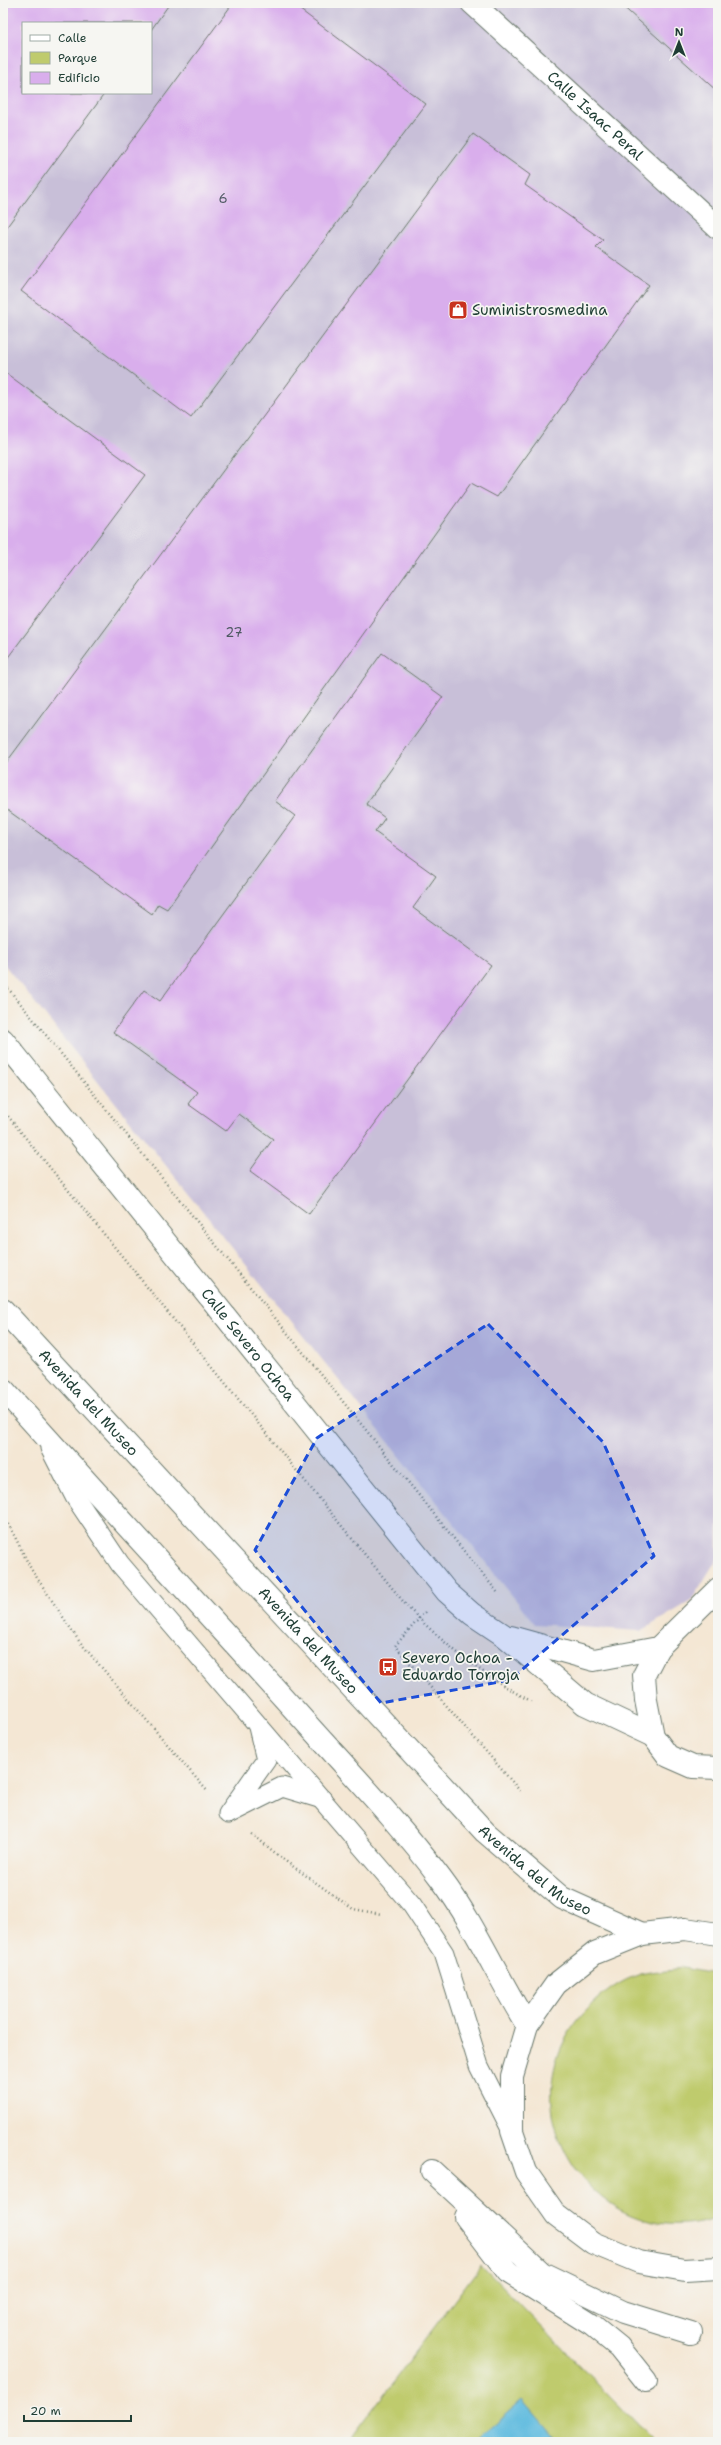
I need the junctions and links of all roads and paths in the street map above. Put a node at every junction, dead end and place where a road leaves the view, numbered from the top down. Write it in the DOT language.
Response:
graph roads {
  1 [pos="472,3"];
  2 [pos="718,228"];
  3 [pos="3,982"];
  4 [pos="3,1040"];
  5 [pos="3,1310"];
  6 [pos="3,1389"];
  7 [pos="42,1432"];
  8 [pos="3,1513"];
  9 [pos="717,1588"];
  10 [pos="447,1592"];
  11 [pos="503,1599"];
  12 [pos="505,1636"];
  13 [pos="658,1648"];
  14 [pos="257,1723"];
  15 [pos="652,1736"];
  16 [pos="718,1768"];
  17 [pos="521,1792"];
  18 [pos="322,1799"];
  19 [pos="228,1814"];
  20 [pos="388,1916"];
  21 [pos="642,1934"];
  22 [pos="718,1934"];
  23 [pos="528,2025"];
  24 [pos="512,2130"];
  25 [pos="718,2268"];
  26 [pos="691,2333"];
  27 [pos="646,2382"];
  1 -- 2 [label="main road, Calle Isaac Peral"];
  3 -- 11 [label="path"];
  4 -- 10 [label="main road, Calle Severo Ochoa"];
  5 -- 21 [label="main road, Avenida del Museo"];
  6 -- 7 [label="main road"];
  7 -- 14 [label="lane"];
  7 -- 23 [label="main road"];
  8 -- 19 [label="path"];
  9 -- 13 [label="main road"];
  10 -- 12 [label="main road, Calle Severo Ochoa"];
  10 -- 17 [label="path"];
  12 -- 13 [label="main road, Calle Severo Ochoa"];
  12 -- 15 [label="main road, Calle Severo Ochoa"];
  13 -- 15 [label="main road"];
  14 -- 18 [label="lane"];
  14 -- 19 [label="lane"];
  15 -- 16 [label="main road"];
  18 -- 19 [label="lane"];
  18 -- 24 [label="lane"];
  19 -- 20 [label="path"];
  21 -- 22 [label="main road"];
  21 -- 23 [label="main road"];
  23 -- 24 [label="main road"];
  24 -- 25 [label="main road"];
  26 -- 27 [label="main road"];
}
